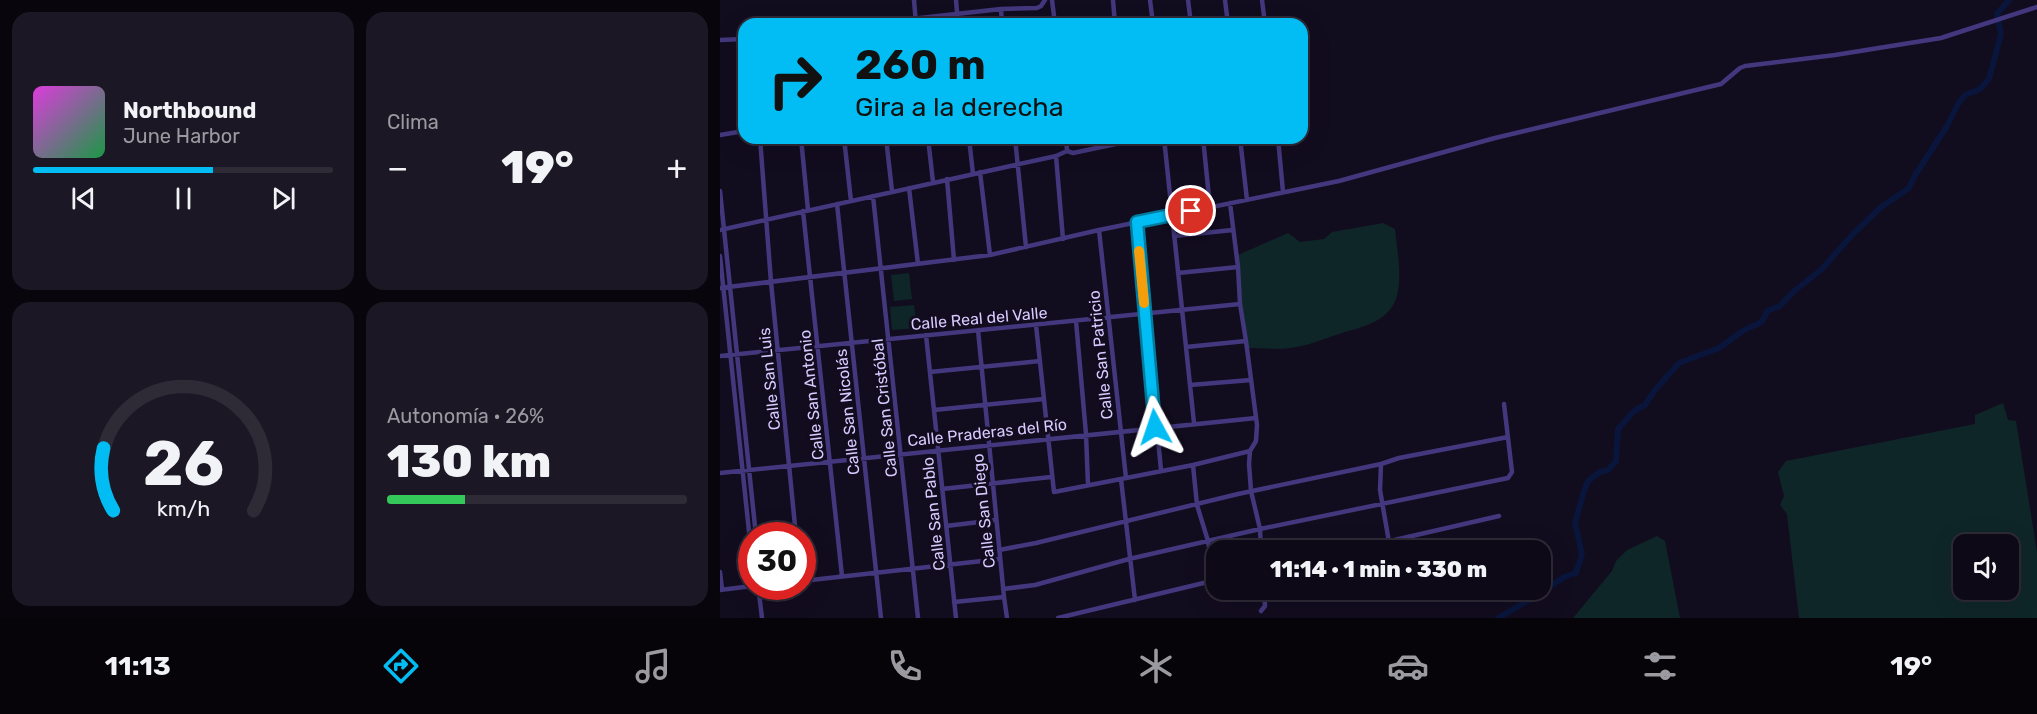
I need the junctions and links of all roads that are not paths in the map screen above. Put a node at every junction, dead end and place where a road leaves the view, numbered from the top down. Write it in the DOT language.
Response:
graph roads {
  1 [pos="914,0"];
  2 [pos="956,0"];
  3 [pos="1045,0"];
  4 [pos="1052,0"];
  5 [pos="1113,0"];
  6 [pos="1150,0"];
  7 [pos="1188,0"];
  8 [pos="1225,0"];
  9 [pos="1262,0"];
  10 [pos="2037,7"];
  11 [pos="1001,9"];
  12 [pos="957,14"];
  13 [pos="916,18"];
  14 [pos="936,18"];
  15 [pos="957,18"];
  16 [pos="1002,18"];
  17 [pos="1054,18"];
  18 [pos="1114,18"];
  19 [pos="1152,18"];
  20 [pos="1190,18"];
  21 [pos="1227,18"];
  22 [pos="1264,18"];
  23 [pos="738,39"];
  24 [pos="720,40"];
  25 [pos="738,132"];
  26 [pos="720,135"];
  27 [pos="760,144"];
  28 [pos="801,144"];
  29 [pos="845,144"];
  30 [pos="887,144"];
  31 [pos="929,144"];
  32 [pos="970,144"];
  33 [pos="1015,144"];
  34 [pos="1066,144"];
  35 [pos="1110,144"];
  36 [pos="1165,144"];
  37 [pos="1204,144"];
  38 [pos="1241,144"];
  39 [pos="1279,144"];
  40 [pos="1066,151"];
  41 [pos="1056,156"];
  42 [pos="1017,164"];
  43 [pos="980,172"];
  44 [pos="973,174"];
  45 [pos="947,179"];
  46 [pos="933,182"];
  47 [pos="909,188"];
  48 [pos="720,191"];
  49 [pos="892,191"];
  50 [pos="1283,192"];
  51 [pos="873,196"];
  52 [pos="1247,200"];
  53 [pos="851,201"];
  54 [pos="1230,203"];
  55 [pos="837,204"];
  56 [pos="1210,207"];
  57 [pos="806,211"];
  58 [pos="1172,215"];
  59 [pos="766,219"];
  60 [pos="1137,222"];
  61 [pos="722,229"];
  62 [pos="1098,230"];
  63 [pos="1233,230"];
  64 [pos="1174,236"];
  65 [pos="1063,239"];
  66 [pos="1026,247"];
  67 [pos="990,255"];
  68 [pos="720,256"];
  69 [pos="954,260"];
  70 [pos="918,264"];
  71 [pos="1238,267"];
  72 [pos="881,268"];
  73 [pos="845,273"];
  74 [pos="1178,273"];
  75 [pos="810,277"];
  76 [pos="771,282"];
  77 [pos="730,287"];
  78 [pos="722,288"];
  79 [pos="1240,304"];
  80 [pos="1182,309"];
  81 [pos="1145,313"];
  82 [pos="1108,317"];
  83 [pos="1076,321"];
  84 [pos="1036,325"];
  85 [pos="978,330"];
  86 [pos="926,335"];
  87 [pos="888,338"];
  88 [pos="852,342"];
  89 [pos="1246,342"];
  90 [pos="817,345"];
  91 [pos="1186,347"];
  92 [pos="778,350"];
  93 [pos="737,354"];
  94 [pos="730,355"];
  95 [pos="720,356"];
  96 [pos="1040,361"];
  97 [pos="981,366"];
  98 [pos="930,372"];
  99 [pos="1251,380"];
  100 [pos="1190,385"];
  101 [pos="1044,399"];
  102 [pos="1504,404"];
  103 [pos="985,405"];
  104 [pos="934,410"];
  105 [pos="1256,418"];
  106 [pos="1194,423"];
  107 [pos="1155,427"];
  108 [pos="1120,431"];
  109 [pos="1086,434"];
  110 [pos="1508,437"];
  111 [pos="1048,438"];
  112 [pos="988,445"];
  113 [pos="938,449"];
  114 [pos="1250,451"];
  115 [pos="901,453"];
  116 [pos="864,457"];
  117 [pos="830,460"];
  118 [pos="1381,464"];
  119 [pos="789,465"];
  120 [pos="1193,465"];
  121 [pos="749,469"];
  122 [pos="742,470"];
  123 [pos="1161,470"];
  124 [pos="720,473"];
  125 [pos="1051,477"];
  126 [pos="1123,478"];
  127 [pos="992,484"];
  128 [pos="1088,485"];
  129 [pos="942,489"];
  130 [pos="1251,491"];
  131 [pos="1383,503"];
  132 [pos="1197,505"];
  133 [pos="1499,516"];
  134 [pos="996,520"];
  135 [pos="748,522"];
  136 [pos="755,522"];
  137 [pos="795,522"];
  138 [pos="1125,522"];
  139 [pos="946,526"];
  140 [pos="1260,528"];
  141 [pos="1208,540"];
  142 [pos="1212,540"];
  143 [pos="1261,540"];
  144 [pos="1389,540"];
  145 [pos="1397,540"];
  146 [pos="1206,541"];
  147 [pos="999,550"];
  148 [pos="1000,559"];
  149 [pos="1129,559"];
  150 [pos="950,564"];
  151 [pos="913,568"];
  152 [pos="720,572"];
  153 [pos="876,572"];
  154 [pos="842,576"];
  155 [pos="816,579"];
  156 [pos="1206,583"];
  157 [pos="738,587"];
  158 [pos="721,589"];
  159 [pos="1003,589"];
  160 [pos="1004,597"];
  161 [pos="760,600"];
  162 [pos="1135,600"];
  163 [pos="1265,600"];
  164 [pos="954,602"];
  165 [pos="1261,611"];
  166 [pos="762,618"];
  167 [pos="881,618"];
  168 [pos="918,618"];
  169 [pos="956,618"];
  170 [pos="1007,618"];
  171 [pos="1058,618"];
  1 -- 13 [label="street"];
  2 -- 12 [label="street"];
  3 -- 11 [label="street"];
  4 -- 17 [label="street"];
  5 -- 18 [label="street"];
  6 -- 19 [label="street"];
  7 -- 20 [label="street"];
  8 -- 21 [label="street"];
  9 -- 22 [label="street"];
  10 -- 50 [label="street"];
  11 -- 12 [label="street"];
  11 -- 16 [label="street"];
  12 -- 14 [label="street"];
  12 -- 15 [label="street"];
  23 -- 24 [label="street"];
  25 -- 26 [label="street"];
  27 -- 59 [label="street, Calle San Luis"];
  28 -- 57 [label="street, Calle San Antonio"];
  29 -- 53 [label="street"];
  30 -- 49 [label="street"];
  31 -- 46 [label="street"];
  32 -- 44 [label="street"];
  33 -- 42 [label="street"];
  34 -- 40 [label="street"];
  35 -- 40 [label="street"];
  36 -- 58 [label="street"];
  37 -- 56 [label="street"];
  38 -- 52 [label="street"];
  39 -- 50 [label="street"];
  40 -- 41 [label="street"];
  41 -- 42 [label="street"];
  41 -- 65 [label="street"];
  42 -- 43 [label="street"];
  42 -- 66 [label="street"];
  43 -- 44 [label="street"];
  43 -- 67 [label="street"];
  44 -- 45 [label="street"];
  45 -- 46 [label="street"];
  45 -- 69 [label="street"];
  46 -- 47 [label="street"];
  47 -- 49 [label="street"];
  47 -- 70 [label="street"];
  48 -- 61 [label="street"];
  49 -- 51 [label="street"];
  50 -- 52 [label="street"];
  51 -- 53 [label="street"];
  51 -- 72 [label="street, Calle San Cristóbal"];
  52 -- 54 [label="street"];
  53 -- 55 [label="street"];
  54 -- 56 [label="street"];
  54 -- 63 [label="street"];
  55 -- 57 [label="street"];
  55 -- 73 [label="street, Calle San Nicolás"];
  56 -- 58 [label="street"];
  57 -- 59 [label="street"];
  57 -- 75 [label="street, Calle San Antonio"];
  58 -- 60 [label="street"];
  58 -- 64 [label="street"];
  59 -- 61 [label="street"];
  59 -- 76 [label="street, Calle San Luis"];
  60 -- 62 [label="street"];
  60 -- 81 [label="street"];
  61 -- 77 [label="street"];
  62 -- 65 [label="street"];
  62 -- 82 [label="street, Calle San Patricio"];
  63 -- 64 [label="street"];
  63 -- 71 [label="street"];
  64 -- 74 [label="street"];
  65 -- 66 [label="street"];
  66 -- 67 [label="street"];
  67 -- 69 [label="street"];
  68 -- 78 [label="street"];
  69 -- 70 [label="street"];
  70 -- 72 [label="street"];
  71 -- 74 [label="street"];
  71 -- 79 [label="street"];
  72 -- 73 [label="street"];
  72 -- 87 [label="street, Calle San Cristóbal"];
  73 -- 75 [label="street"];
  73 -- 88 [label="street, Calle San Nicolás"];
  74 -- 80 [label="street"];
  75 -- 76 [label="street"];
  75 -- 90 [label="street, Calle San Antonio"];
  76 -- 77 [label="street"];
  76 -- 92 [label="street, Calle San Luis"];
  77 -- 78 [label="street"];
  77 -- 93 [label="street"];
  78 -- 94 [label="street"];
  79 -- 80 [label="street, Calle Real del Valle"];
  79 -- 89 [label="street"];
  80 -- 81 [label="street, Calle Real del Valle"];
  80 -- 91 [label="street"];
  81 -- 82 [label="street, Calle Real del Valle"];
  81 -- 107 [label="street"];
  82 -- 83 [label="street, Calle Real del Valle"];
  82 -- 108 [label="street, Calle San Patricio"];
  83 -- 84 [label="street, Calle Real del Valle"];
  83 -- 109 [label="street"];
  84 -- 85 [label="street, Calle Real del Valle"];
  84 -- 96 [label="street"];
  85 -- 86 [label="street, Calle Real del Valle"];
  85 -- 97 [label="street, Calle San Diego"];
  86 -- 87 [label="street, Calle Real del Valle"];
  86 -- 98 [label="street, Calle San Pablo"];
  87 -- 88 [label="street, Calle Real del Valle"];
  87 -- 115 [label="street, Calle San Cristóbal"];
  88 -- 90 [label="street, Calle Real del Valle"];
  88 -- 116 [label="street, Calle San Nicolás"];
  89 -- 91 [label="street"];
  89 -- 99 [label="street"];
  90 -- 92 [label="street, Calle Real del Valle"];
  90 -- 117 [label="street, Calle San Antonio"];
  91 -- 100 [label="street"];
  92 -- 93 [label="street, Calle Real del Valle"];
  92 -- 119 [label="street, Calle San Luis"];
  93 -- 94 [label="street, Calle Real del Valle"];
  93 -- 121 [label="street"];
  94 -- 95 [label="street, Calle Real del Valle"];
  94 -- 122 [label="street"];
  96 -- 97 [label="street"];
  96 -- 101 [label="street"];
  97 -- 98 [label="street"];
  97 -- 103 [label="street, Calle San Diego"];
  98 -- 104 [label="street, Calle San Pablo"];
  99 -- 100 [label="street"];
  99 -- 105 [label="street"];
  100 -- 106 [label="street"];
  101 -- 103 [label="street"];
  101 -- 111 [label="street"];
  102 -- 110 [label="street"];
  103 -- 104 [label="street"];
  103 -- 112 [label="street, Calle San Diego"];
  104 -- 113 [label="street, Calle San Pablo"];
  105 -- 106 [label="street, Calle Praderas del Río"];
  105 -- 114 [label="street"];
  106 -- 107 [label="street, Calle Praderas del Río"];
  107 -- 108 [label="street, Calle Praderas del Río"];
  107 -- 123 [label="street"];
  108 -- 109 [label="street, Calle Praderas del Río"];
  108 -- 126 [label="street, Calle San Patricio"];
  109 -- 111 [label="street, Calle Praderas del Río"];
  109 -- 128 [label="street"];
  110 -- 118 [label="street"];
  110 -- 131 [label="street"];
  111 -- 112 [label="street, Calle Praderas del Río"];
  111 -- 125 [label="street"];
  112 -- 113 [label="street, Calle Praderas del Río"];
  112 -- 127 [label="street, Calle San Diego"];
  113 -- 115 [label="street, Calle Praderas del Río"];
  113 -- 129 [label="street, Calle San Pablo"];
  114 -- 120 [label="street"];
  114 -- 130 [label="street"];
  115 -- 116 [label="street, Calle Praderas del Río"];
  115 -- 151 [label="street, Calle San Cristóbal"];
  116 -- 117 [label="street, Calle Praderas del Río"];
  116 -- 153 [label="street, Calle San Nicolás"];
  117 -- 119 [label="street, Calle Praderas del Río"];
  117 -- 154 [label="street, Calle San Antonio"];
  118 -- 130 [label="street"];
  118 -- 131 [label="street"];
  119 -- 121 [label="street, Calle Praderas del Río"];
  119 -- 137 [label="street, Calle San Luis"];
  120 -- 123 [label="street"];
  120 -- 132 [label="street"];
  121 -- 122 [label="street, Calle Praderas del Río"];
  121 -- 136 [label="street"];
  122 -- 124 [label="street, Calle Praderas del Río"];
  122 -- 135 [label="street"];
  123 -- 126 [label="street"];
  125 -- 127 [label="street"];
  125 -- 128 [label="street"];
  126 -- 128 [label="street"];
  126 -- 138 [label="street, Calle San Patricio"];
  127 -- 129 [label="street"];
  127 -- 134 [label="street, Calle San Diego"];
  129 -- 139 [label="street, Calle San Pablo"];
  130 -- 132 [label="street"];
  130 -- 140 [label="street"];
  131 -- 140 [label="street"];
  131 -- 144 [label="street"];
  132 -- 138 [label="street"];
  132 -- 141 [label="street"];
  133 -- 145 [label="street"];
  134 -- 139 [label="street"];
  134 -- 147 [label="street, Calle San Diego"];
  138 -- 147 [label="street"];
  138 -- 149 [label="street, Calle San Patricio"];
  139 -- 150 [label="street, Calle San Pablo"];
  140 -- 142 [label="street"];
  140 -- 143 [label="street"];
  146 -- 149 [label="street"];
  147 -- 148 [label="street, Calle San Diego"];
  148 -- 150 [label="street"];
  148 -- 159 [label="street, Calle San Diego"];
  149 -- 159 [label="street"];
  149 -- 162 [label="street, Calle San Patricio"];
  150 -- 151 [label="street"];
  150 -- 164 [label="street, Calle San Pablo"];
  151 -- 153 [label="street"];
  151 -- 168 [label="street, Calle San Cristóbal"];
  152 -- 158 [label="street"];
  153 -- 154 [label="street"];
  153 -- 167 [label="street, Calle San Nicolás"];
  154 -- 155 [label="street"];
  156 -- 162 [label="street"];
  157 -- 158 [label="street"];
  159 -- 160 [label="street, Calle San Diego"];
  160 -- 164 [label="street"];
  160 -- 170 [label="street, Calle San Diego"];
  161 -- 166 [label="street"];
  162 -- 171 [label="street"];
  163 -- 165 [label="street"];
  164 -- 169 [label="street, Calle San Pablo"];
}
